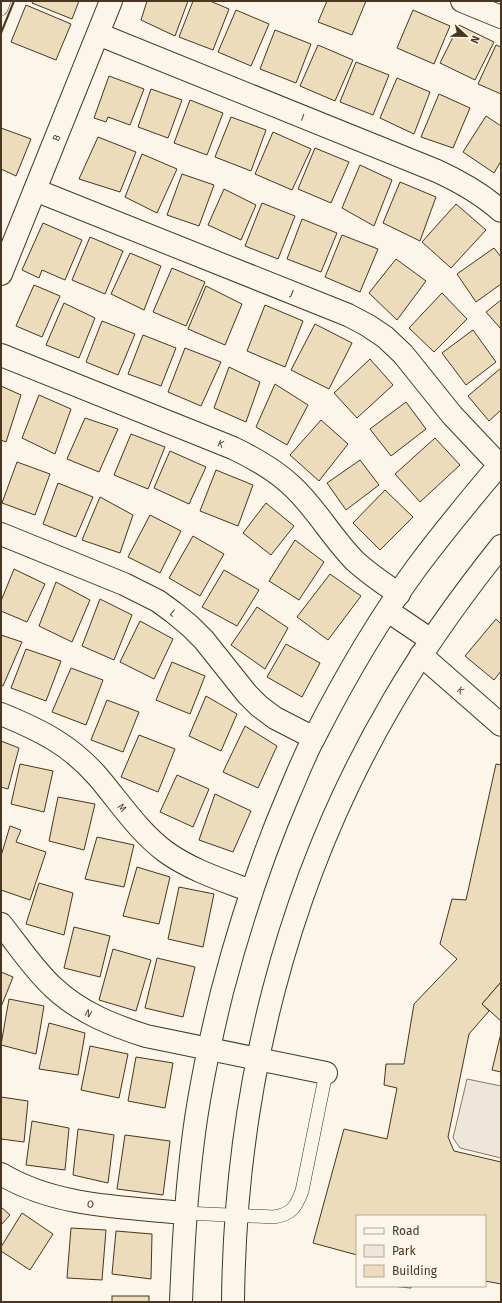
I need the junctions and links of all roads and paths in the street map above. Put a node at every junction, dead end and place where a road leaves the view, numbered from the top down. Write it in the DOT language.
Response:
graph roads {
  1 [pos="4,1"];
  2 [pos="111,1"];
  3 [pos="462,1"];
  4 [pos="1,9"];
  5 [pos="501,17"];
  6 [pos="98,34"];
  7 [pos="35,190"];
  8 [pos="501,211"];
  9 [pos="1,274"];
  10 [pos="1,355"];
  11 [pos="500,465"];
  12 [pos="1,534"];
  13 [pos="501,546"];
  14 [pos="393,603"];
  15 [pos="426,648"];
  16 [pos="1,714"];
  17 [pos="501,725"];
  18 [pos="314,738"];
  19 [pos="251,891"];
  20 [pos="1,924"];
  21 [pos="209,1050"];
  22 [pos="258,1058"];
  23 [pos="326,1073"];
  24 [pos="1,1174"];
  25 [pos="185,1213"];
  26 [pos="237,1216"];
  27 [pos="181,1302"];
  28 [pos="233,1302"];
  1 -- 4 [label="lane"];
  2 -- 6 [label="street, B"];
  3 -- 5 [label="street"];
  6 -- 7 [label="street, B"];
  6 -- 8 [label="street, I"];
  7 -- 9 [label="street, B"];
  7 -- 11 [label="street, J"];
  10 -- 14 [label="street, K"];
  11 -- 14 [label="street"];
  12 -- 18 [label="street, L"];
  13 -- 15 [label="street"];
  14 -- 15 [label="street, K"];
  14 -- 18 [label="street"];
  15 -- 17 [label="street, K"];
  15 -- 22 [label="street"];
  16 -- 19 [label="street, M"];
  18 -- 19 [label="street"];
  19 -- 21 [label="street"];
  20 -- 21 [label="street, N"];
  21 -- 22 [label="street, N"];
  21 -- 25 [label="street"];
  22 -- 23 [label="street, N"];
  22 -- 26 [label="street"];
  23 -- 26 [label="lane"];
  24 -- 25 [label="street, O"];
  25 -- 26 [label="lane"];
  25 -- 27 [label="street"];
  26 -- 28 [label="street"];
}
